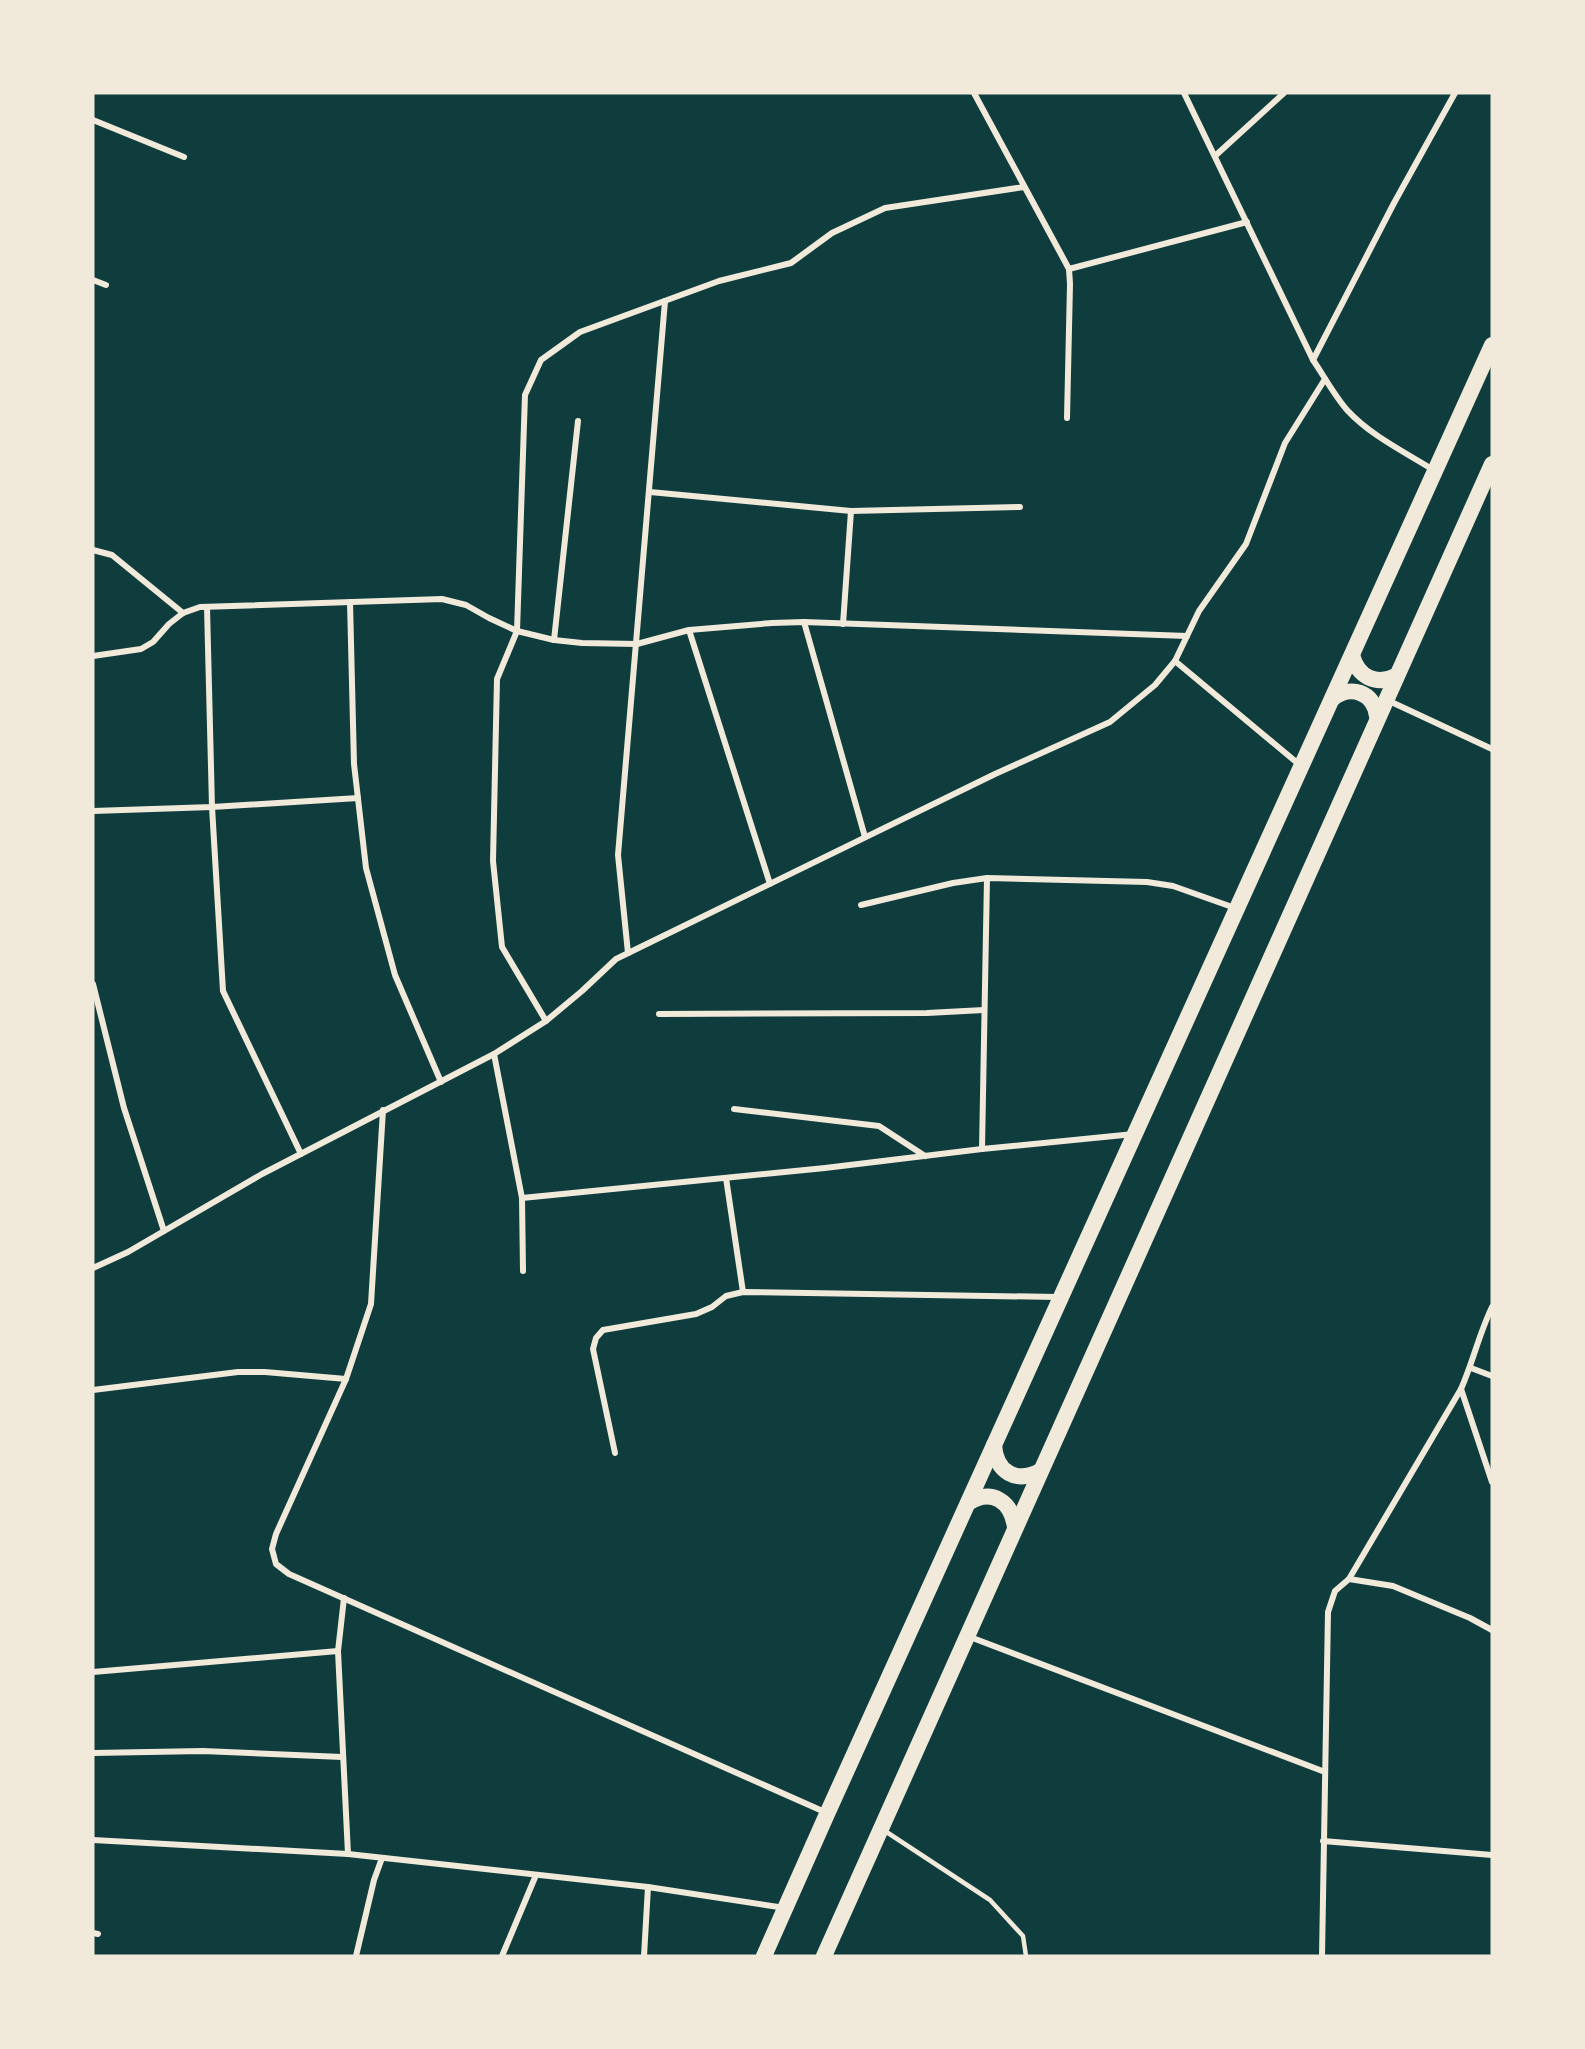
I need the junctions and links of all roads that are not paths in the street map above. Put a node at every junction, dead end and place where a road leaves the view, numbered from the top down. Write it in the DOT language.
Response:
graph roads {
  1 [pos="974,93"];
  2 [pos="1184,93"];
  3 [pos="1284,93"];
  4 [pos="1455,93"];
  5 [pos="93,120"];
  6 [pos="1215,156"];
  7 [pos="184,157"];
  8 [pos="1024,187"];
  9 [pos="1247,222"];
  10 [pos="1069,269"];
  11 [pos="93,280"];
  12 [pos="106,285"];
  13 [pos="665,301"];
  14 [pos="1492,345"];
  15 [pos="1313,360"];
  16 [pos="1325,379"];
  17 [pos="1067,418"];
  18 [pos="578,421"];
  19 [pos="1492,464"];
  20 [pos="1435,471"];
  21 [pos="650,492"];
  22 [pos="1020,507"];
  23 [pos="851,511"];
  24 [pos="93,550"];
  25 [pos="350,602"];
  26 [pos="207,607"];
  27 [pos="183,613"];
  28 [pos="804,622"];
  29 [pos="843,624"];
  30 [pos="689,630"];
  31 [pos="517,631"];
  32 [pos="1187,636"];
  33 [pos="555,640"];
  34 [pos="637,644"];
  35 [pos="1352,655"];
  36 [pos="93,656"];
  37 [pos="1175,661"];
  38 [pos="1396,676"];
  39 [pos="1342,678"];
  40 [pos="1332,699"];
  41 [pos="1386,699"];
  42 [pos="1377,716"];
  43 [pos="1492,749"];
  44 [pos="1301,767"];
  45 [pos="358,798"];
  46 [pos="212,807"];
  47 [pos="93,811"];
  48 [pos="865,837"];
  49 [pos="987,878"];
  50 [pos="770,884"];
  51 [pos="861,905"];
  52 [pos="1237,909"];
  53 [pos="628,953"];
  54 [pos="93,984"];
  55 [pos="984,1010"];
  56 [pos="660,1014"];
  57 [pos="546,1021"];
  58 [pos="494,1054"];
  59 [pos="441,1082"];
  60 [pos="734,1109"];
  61 [pos="382,1110"];
  62 [pos="1135,1134"];
  63 [pos="982,1149"];
  64 [pos="301,1154"];
  65 [pos="925,1156"];
  66 [pos="726,1178"];
  67 [pos="522,1198"];
  68 [pos="164,1231"];
  69 [pos="93,1268"];
  70 [pos="523,1271"];
  71 [pos="743,1292"];
  72 [pos="1061,1298"];
  73 [pos="1492,1307"];
  74 [pos="1470,1368"];
  75 [pos="1492,1376"];
  76 [pos="346,1379"];
  77 [pos="1461,1389"];
  78 [pos="93,1390"];
  79 [pos="994,1445"];
  80 [pos="615,1453"];
  81 [pos="1040,1471"];
  82 [pos="1492,1482"];
  83 [pos="968,1503"];
  84 [pos="1015,1527"];
  85 [pos="1349,1579"];
  86 [pos="344,1598"];
  87 [pos="1492,1630"];
  88 [pos="966,1636"];
  89 [pos="338,1651"];
  90 [pos="93,1672"];
  91 [pos="93,1753"];
  92 [pos="342,1757"];
  93 [pos="1326,1772"];
  94 [pos="827,1814"];
  95 [pos="880,1828"];
  96 [pos="93,1840"];
  97 [pos="1323,1841"];
  98 [pos="348,1854"];
  99 [pos="1492,1855"];
  100 [pos="382,1857"];
  101 [pos="536,1875"];
  102 [pos="648,1887"];
  103 [pos="784,1908"];
  104 [pos="356,1956"];
  105 [pos="502,1956"];
  106 [pos="644,1956"];
  107 [pos="764,1956"];
  108 [pos="824,1956"];
  109 [pos="1026,1956"];
  110 [pos="1322,1956"];
  1 -- 8 [label="street"];
  2 -- 6 [label="street"];
  3 -- 6 [label="street"];
  4 -- 15 [label="street"];
  5 -- 7 [label="street"];
  6 -- 9 [label="street"];
  8 -- 10 [label="street"];
  8 -- 13 [label="street"];
  9 -- 10 [label="street"];
  9 -- 15 [label="street"];
  10 -- 17 [label="street"];
  11 -- 12 [label="street"];
  13 -- 21 [label="street"];
  13 -- 31 [label="street"];
  14 -- 20 [label="highway"];
  15 -- 16 [label="street"];
  16 -- 20 [label="street"];
  16 -- 32 [label="street"];
  18 -- 33 [label="street"];
  19 -- 38 [label="highway"];
  20 -- 35 [label="highway"];
  21 -- 23 [label="street"];
  21 -- 34 [label="street"];
  22 -- 23 [label="street"];
  23 -- 29 [label="street"];
  24 -- 27 [label="street"];
  25 -- 26 [label="street"];
  25 -- 31 [label="street"];
  25 -- 45 [label="street"];
  26 -- 27 [label="street"];
  26 -- 46 [label="street"];
  27 -- 36 [label="street"];
  28 -- 29 [label="street"];
  28 -- 30 [label="street"];
  28 -- 48 [label="street"];
  29 -- 32 [label="street"];
  30 -- 34 [label="street"];
  30 -- 50 [label="street"];
  31 -- 33 [label="street"];
  31 -- 57 [label="street"];
  32 -- 37 [label="street"];
  33 -- 34 [label="street"];
  34 -- 53 [label="street"];
  35 -- 38 [label="highway"];
  35 -- 39 [label="highway"];
  37 -- 44 [label="street"];
  37 -- 48 [label="street"];
  38 -- 41 [label="highway"];
  39 -- 40 [label="highway"];
  39 -- 41 [label="highway"];
  40 -- 42 [label="highway"];
  40 -- 44 [label="highway"];
  41 -- 42 [label="highway"];
  41 -- 43 [label="street"];
  42 -- 81 [label="highway"];
  44 -- 52 [label="highway"];
  45 -- 46 [label="street"];
  45 -- 59 [label="street"];
  46 -- 47 [label="street"];
  46 -- 64 [label="street"];
  48 -- 50 [label="street"];
  49 -- 51 [label="street"];
  49 -- 52 [label="street"];
  49 -- 55 [label="street"];
  50 -- 53 [label="street"];
  52 -- 62 [label="highway"];
  53 -- 57 [label="street"];
  54 -- 68 [label="street"];
  55 -- 56 [label="street"];
  55 -- 63 [label="street"];
  57 -- 58 [label="street"];
  58 -- 59 [label="street"];
  58 -- 67 [label="street"];
  59 -- 61 [label="street"];
  60 -- 65 [label="street"];
  61 -- 64 [label="street"];
  61 -- 76 [label="street"];
  62 -- 63 [label="street"];
  62 -- 72 [label="highway"];
  63 -- 65 [label="street"];
  64 -- 68 [label="street"];
  65 -- 66 [label="street"];
  66 -- 67 [label="street"];
  66 -- 71 [label="street"];
  67 -- 70 [label="street"];
  68 -- 69 [label="street"];
  71 -- 72 [label="street"];
  71 -- 80 [label="street"];
  72 -- 79 [label="highway"];
  73 -- 74 [label="street"];
  74 -- 75 [label="street"];
  74 -- 77 [label="street"];
  76 -- 78 [label="street"];
  76 -- 86 [label="street"];
  77 -- 82 [label="street"];
  77 -- 85 [label="street"];
  79 -- 81 [label="highway"];
  79 -- 83 [label="highway"];
  81 -- 84 [label="highway"];
  83 -- 84 [label="highway"];
  83 -- 94 [label="highway"];
  84 -- 88 [label="highway"];
  85 -- 87 [label="street"];
  85 -- 93 [label="street"];
  86 -- 89 [label="street"];
  86 -- 94 [label="street"];
  88 -- 93 [label="street"];
  88 -- 95 [label="highway"];
  89 -- 90 [label="street"];
  89 -- 92 [label="street"];
  91 -- 92 [label="street"];
  92 -- 98 [label="street"];
  93 -- 97 [label="street"];
  94 -- 103 [label="highway"];
  95 -- 108 [label="highway"];
  95 -- 109 [label="lane"];
  96 -- 98 [label="street"];
  97 -- 99 [label="street"];
  97 -- 110 [label="street"];
  98 -- 100 [label="street"];
  100 -- 101 [label="street"];
  100 -- 104 [label="street"];
  101 -- 102 [label="street"];
  101 -- 105 [label="street"];
  102 -- 103 [label="street"];
  102 -- 106 [label="street"];
  103 -- 107 [label="highway"];
}
